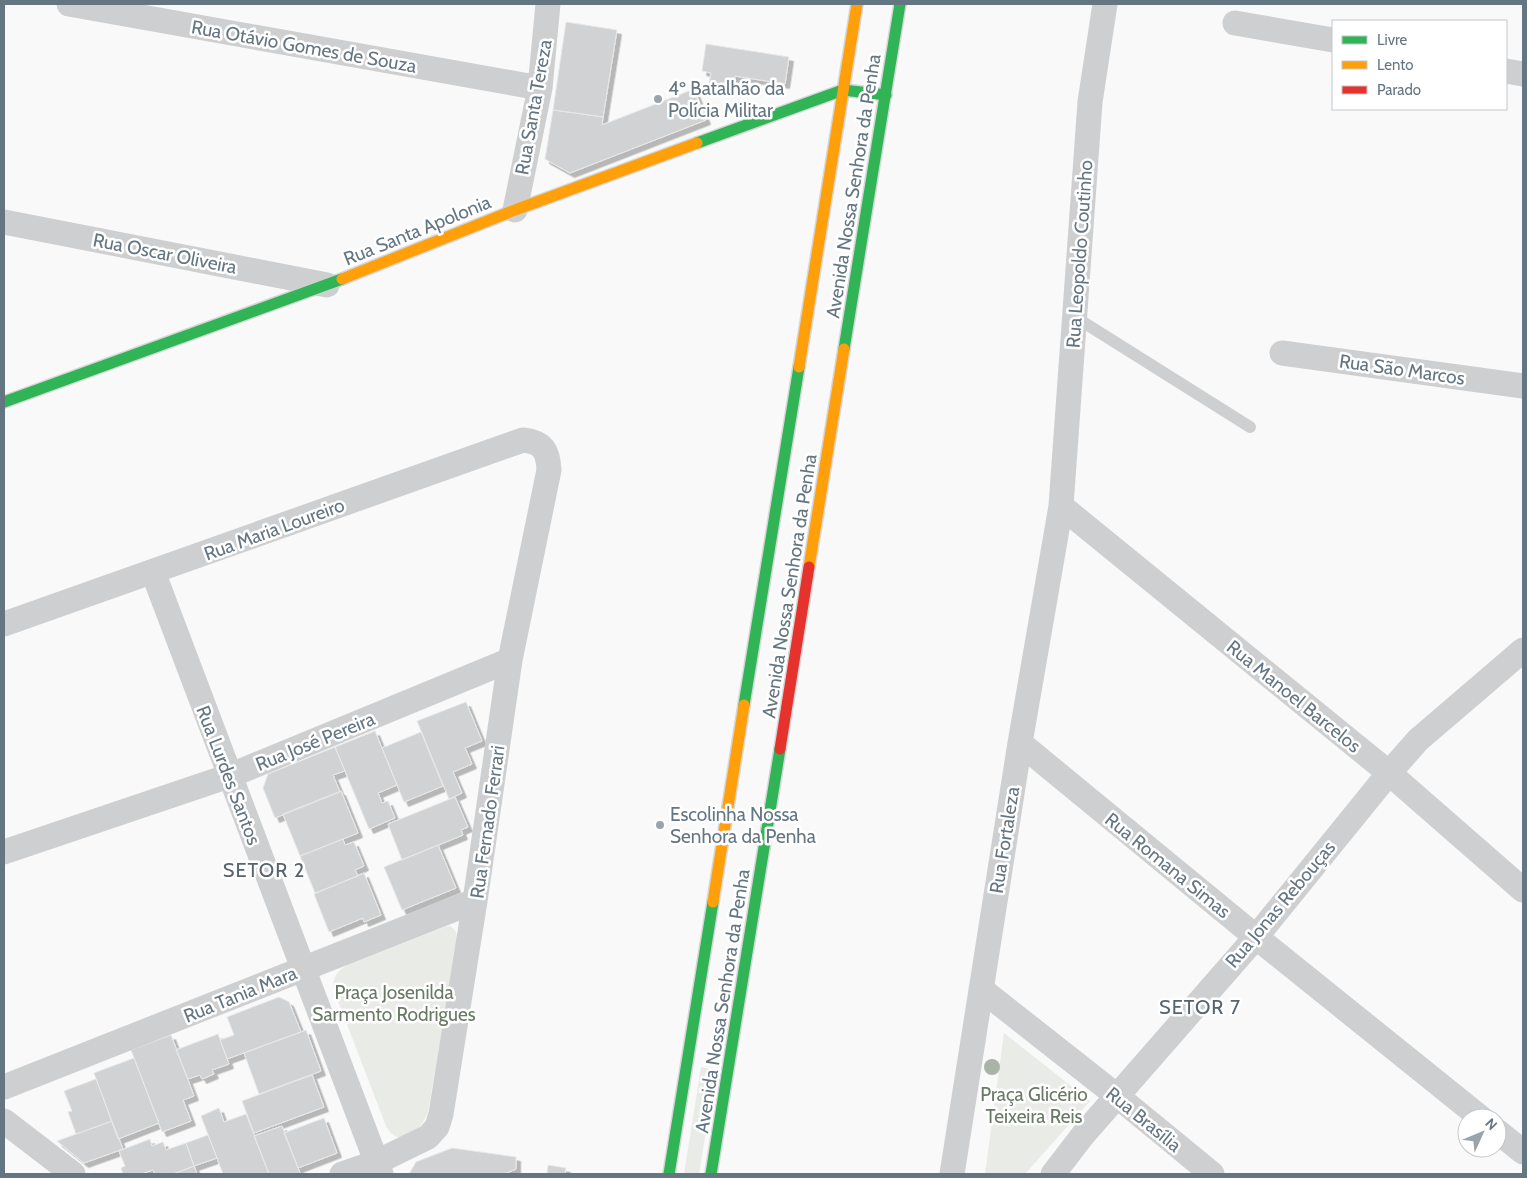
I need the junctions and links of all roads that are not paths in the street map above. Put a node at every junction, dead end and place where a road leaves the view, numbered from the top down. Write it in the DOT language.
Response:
graph roads {
  1 [pos="68,4"];
  2 [pos="548,4"];
  3 [pos="858,4"];
  4 [pos="900,4"];
  5 [pos="1105,4"];
  6 [pos="1235,23"];
  7 [pos="1332,40"];
  8 [pos="1507,71"];
  9 [pos="1523,74"];
  10 [pos="540,88"];
  11 [pos="843,90"];
  12 [pos="886,95"];
  13 [pos="515,210"];
  14 [pos="4,222"];
  15 [pos="327,285"];
  16 [pos="1075,317"];
  17 [pos="1282,353"];
  18 [pos="1523,386"];
  19 [pos="4,402"];
  20 [pos="1250,427"];
  21 [pos="543,448"];
  22 [pos="1061,506"];
  23 [pos="153,572"];
  24 [pos="4,624"];
  25 [pos="1523,650"];
  26 [pos="510,660"];
  27 [pos="1020,743"];
  28 [pos="1388,773"];
  29 [pos="230,776"];
  30 [pos="4,852"];
  31 [pos="1523,890"];
  32 [pos="476,901"];
  33 [pos="1256,937"];
  34 [pos="303,969"];
  35 [pos="981,989"];
  36 [pos="4,1087"];
  37 [pos="1117,1096"];
  38 [pos="1469,1108"];
  39 [pos="4,1121"];
  40 [pos="1507,1139"];
  41 [pos="1523,1152"];
  42 [pos="379,1168"];
  43 [pos="72,1174"];
  44 [pos="342,1174"];
  45 [pos="669,1174"];
  46 [pos="711,1174"];
  47 [pos="952,1174"];
  48 [pos="1053,1174"];
  49 [pos="1212,1174"];
  1 -- 10 [label="street, Rua Otávio Gomes de Souza"];
  2 -- 10 [label="street, Rua Santa Tereza"];
  3 -- 11 [label="street, Avenida Nossa Senhora da Penha"];
  4 -- 12 [label="street, Avenida Nossa Senhora da Penha"];
  5 -- 16 [label="street, Rua Leopoldo Coutinho"];
  6 -- 7 [label="street"];
  8 -- 9 [label="street"];
  10 -- 13 [label="street, Rua Santa Tereza"];
  11 -- 12 [label="street"];
  11 -- 13 [label="street, Rua Santa Apolonia"];
  11 -- 45 [label="street, Avenida Nossa Senhora da Penha"];
  12 -- 46 [label="street, Avenida Nossa Senhora da Penha"];
  13 -- 15 [label="street, Rua Santa Apolonia"];
  14 -- 15 [label="street, Rua Oscar Oliveira"];
  15 -- 19 [label="street, Rua Santa Apolonia"];
  16 -- 20 [label="lane"];
  16 -- 22 [label="street, Rua Leopoldo Coutinho"];
  17 -- 18 [label="street, Rua São Marcos"];
  21 -- 23 [label="street, Rua Maria Loureiro"];
  21 -- 26 [label="street, Rua Fernado Ferrari"];
  22 -- 27 [label="street, Rua Fortaleza"];
  22 -- 28 [label="street, Rua Manoel Barcelos"];
  23 -- 24 [label="street, Rua Maria Loureiro"];
  23 -- 29 [label="street, Rua Lurdes Santos"];
  25 -- 28 [label="street, Rua Jonas Rebouças"];
  26 -- 29 [label="street, Rua José Pereira"];
  26 -- 32 [label="street, Rua Fernado Ferrari"];
  27 -- 33 [label="street, Rua Romana Simas"];
  27 -- 35 [label="street, Rua Fortaleza"];
  28 -- 31 [label="street, Rua Manoel Barcelos"];
  28 -- 33 [label="street, Rua Jonas Rebouças"];
  29 -- 30 [label="street, Rua José Pereira"];
  29 -- 34 [label="street, Rua Lurdes Santos"];
  32 -- 34 [label="street, Rua Tania Mara"];
  32 -- 42 [label="street, Rua Fernado Ferrari"];
  33 -- 37 [label="street, Rua Jonas Rebouças"];
  33 -- 38 [label="street, Rua Romana Simas"];
  34 -- 36 [label="street, Rua Tania Mara"];
  34 -- 42 [label="street, Rua Lurdes Santos"];
  35 -- 37 [label="street, Rua Brasília"];
  35 -- 47 [label="street, Rua Fortaleza"];
  37 -- 48 [label="street, Rua Jonas Rebouças"];
  37 -- 49 [label="street, Rua Brasília"];
  39 -- 43 [label="street"];
  40 -- 41 [label="street"];
  42 -- 44 [label="street, Rua Fernado Ferrari"];
}
